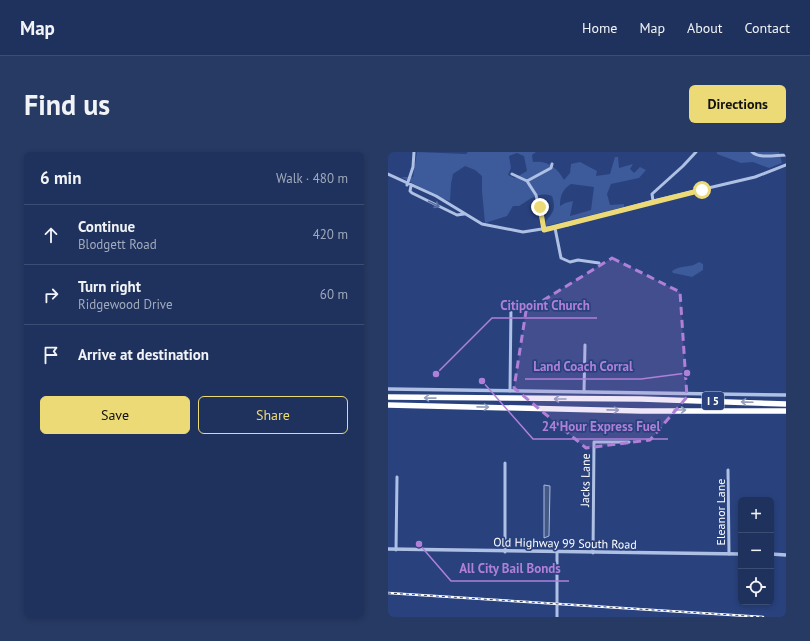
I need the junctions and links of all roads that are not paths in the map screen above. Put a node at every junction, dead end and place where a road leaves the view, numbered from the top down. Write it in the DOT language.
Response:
graph roads {
  1 [pos="414,152"];
  2 [pos="696,152"];
  3 [pos="752,152"];
  4 [pos="786,155"];
  5 [pos="552,164"];
  6 [pos="786,165"];
  7 [pos="388,174"];
  8 [pos="512,174"];
  9 [pos="527,181"];
  10 [pos="409,185"];
  11 [pos="653,201"];
  12 [pos="464,214"];
  13 [pos="555,228"];
  14 [pos="544,230"];
  15 [pos="599,263"];
  16 [pos="511,306"];
  17 [pos="585,345"];
  18 [pos="388,389"];
  19 [pos="510,391"];
  20 [pos="584,392"];
  21 [pos="786,395"];
  22 [pos="390,397"];
  23 [pos="786,404"];
  24 [pos="388,405"];
  25 [pos="465,406"];
  26 [pos="388,409"];
  27 [pos="786,411"];
  28 [pos="629,442"];
  29 [pos="505,463"];
  30 [pos="728,470"];
  31 [pos="396,477"];
  32 [pos="388,549"];
  33 [pos="396,550"];
  34 [pos="505,552"];
  35 [pos="556,553"];
  36 [pos="593,553"];
  37 [pos="729,554"];
  38 [pos="738,554"];
  39 [pos="774,554"];
  40 [pos="786,554"];
  41 [pos="557,617"];
  1 -- 10 [label="street"];
  2 -- 11 [label="street"];
  3 -- 4 [label="street"];
  5 -- 9 [label="street"];
  6 -- 11 [label="street"];
  7 -- 10 [label="street"];
  8 -- 9 [label="street"];
  9 -- 14 [label="street"];
  10 -- 12 [label="street"];
  10 -- 12 [label="street, one-way"];
  11 -- 13 [label="street"];
  12 -- 14 [label="street"];
  13 -- 14 [label="street"];
  13 -- 15 [label="street"];
  16 -- 19 [label="street"];
  17 -- 20 [label="street"];
  18 -- 19 [label="street"];
  19 -- 20 [label="street"];
  20 -- 21 [label="street"];
  23 -- 22 [label="highway, I 5, one-way"];
  24 -- 25 [label="highway, I 5"];
  25 -- 26 [label="highway"];
  25 -- 27 [label="highway, I 5, one-way"];
  28 -- 36 [label="street, Jacks Lane"];
  29 -- 34 [label="street"];
  30 -- 37 [label="street, Eleanor Lane"];
  31 -- 33 [label="street"];
  32 -- 33 [label="street, Old Highway 99 South Road"];
  33 -- 34 [label="street, Old Highway 99 South Road"];
  34 -- 35 [label="street, Old Highway 99 South Road"];
  35 -- 36 [label="street, Old Highway 99 South Road"];
  35 -- 41 [label="street"];
  36 -- 37 [label="street, Old Highway 99 South Road"];
  37 -- 38 [label="street, Old Highway 99 South Road"];
  39 -- 40 [label="street"];
}
